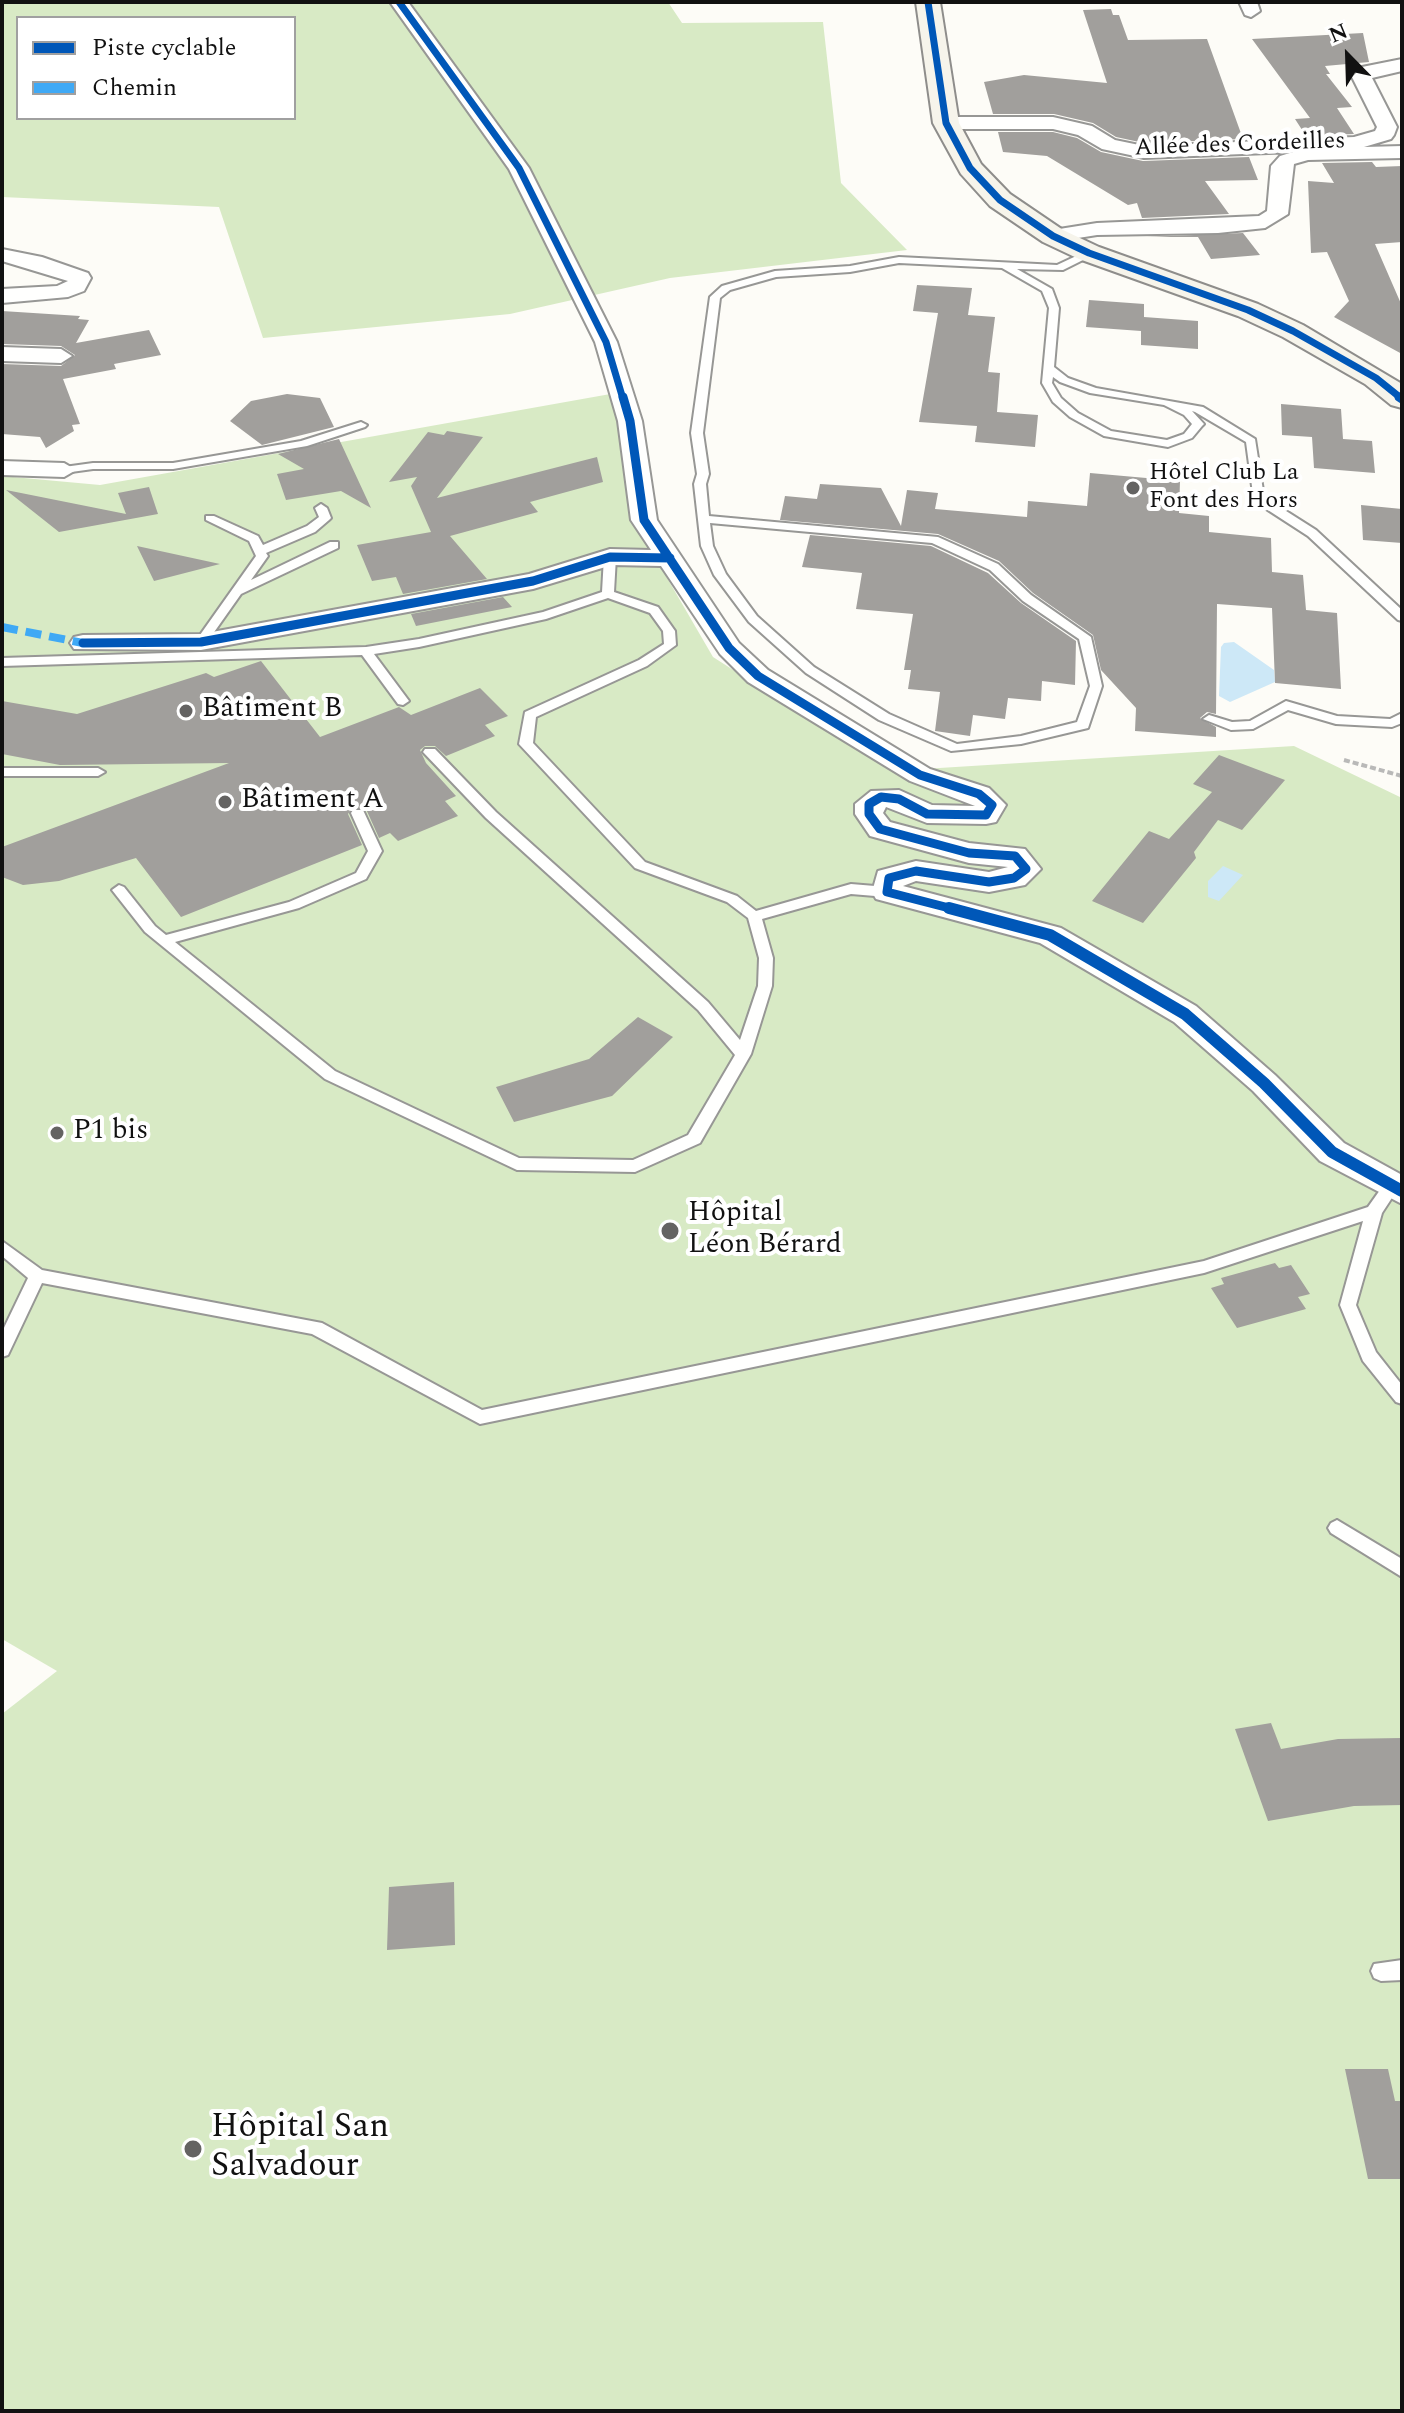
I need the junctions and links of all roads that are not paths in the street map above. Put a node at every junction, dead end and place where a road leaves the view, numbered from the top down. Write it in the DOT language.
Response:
graph roads {
  1 [pos="399,2"];
  2 [pos="931,8"];
  3 [pos="1402,65"];
  4 [pos="946,123"];
  5 [pos="1402,152"];
  6 [pos="1053,236"];
  7 [pos="1089,253"];
  8 [pos="2,255"];
  9 [pos="1002,264"];
  10 [pos="1059,268"];
  11 [pos="1047,289"];
  12 [pos="2,296"];
  13 [pos="2,354"];
  14 [pos="61,356"];
  15 [pos="1049,368"];
  16 [pos="1402,399"];
  17 [pos="1167,402"];
  18 [pos="361,425"];
  19 [pos="2,468"];
  20 [pos="64,470"];
  21 [pos="321,508"];
  22 [pos="210,518"];
  23 [pos="704,519"];
  24 [pos="334,545"];
  25 [pos="260,551"];
  26 [pos="610,557"];
  27 [pos="670,558"];
  28 [pos="233,594"];
  29 [pos="608,594"];
  30 [pos="1402,617"];
  31 [pos="201,642"];
  32 [pos="83,643"];
  33 [pos="366,651"];
  34 [pos="2,662"];
  35 [pos="403,701"];
  36 [pos="1402,717"];
  37 [pos="1209,719"];
  38 [pos="430,752"];
  39 [pos="2,772"];
  40 [pos="98,772"];
  41 [pos="358,813"];
  42 [pos="119,890"];
  43 [pos="887,892"];
  44 [pos="754,916"];
  45 [pos="164,940"];
  46 [pos="743,1054"];
  47 [pos="1389,1196"];
  48 [pos="2,1247"];
  49 [pos="37,1276"];
  50 [pos="2,1350"];
  51 [pos="1402,1397"];
  52 [pos="1337,1528"];
  53 [pos="1402,1569"];
  1 -- 27 [label="street"];
  2 -- 4 [label="main road"];
  3 -- 4 [label="street, Allée des Cordeilles"];
  4 -- 6 [label="main road"];
  5 -- 6 [label="street"];
  6 -- 7 [label="main road"];
  7 -- 10 [label="lane"];
  7 -- 16 [label="main road"];
  8 -- 12 [label="street"];
  9 -- 10 [label="lane"];
  9 -- 11 [label="lane"];
  9 -- 23 [label="lane"];
  10 -- 11 [label="lane"];
  11 -- 15 [label="lane"];
  13 -- 14 [label="street"];
  15 -- 17 [label="lane"];
  15 -- 17 [label="lane"];
  17 -- 30 [label="lane"];
  18 -- 20 [label="lane"];
  19 -- 20 [label="street"];
  21 -- 25 [label="lane"];
  22 -- 25 [label="lane"];
  23 -- 23 [label="lane"];
  24 -- 28 [label="lane"];
  25 -- 28 [label="lane"];
  26 -- 27 [label="street"];
  26 -- 29 [label="lane"];
  26 -- 31 [label="street"];
  27 -- 43 [label="street"];
  28 -- 31 [label="lane"];
  29 -- 33 [label="lane"];
  29 -- 44 [label="lane"];
  31 -- 32 [label="street"];
  33 -- 34 [label="lane"];
  33 -- 35 [label="lane"];
  36 -- 37 [label="lane"];
  38 -- 46 [label="lane"];
  39 -- 40 [label="lane"];
  41 -- 45 [label="lane"];
  42 -- 45 [label="lane"];
  43 -- 44 [label="lane"];
  43 -- 47 [label="street"];
  44 -- 46 [label="lane"];
  45 -- 46 [label="lane"];
  47 -- 49 [label="lane"];
  47 -- 51 [label="lane"];
  48 -- 49 [label="lane"];
  49 -- 50 [label="lane"];
  52 -- 53 [label="lane"];
}
